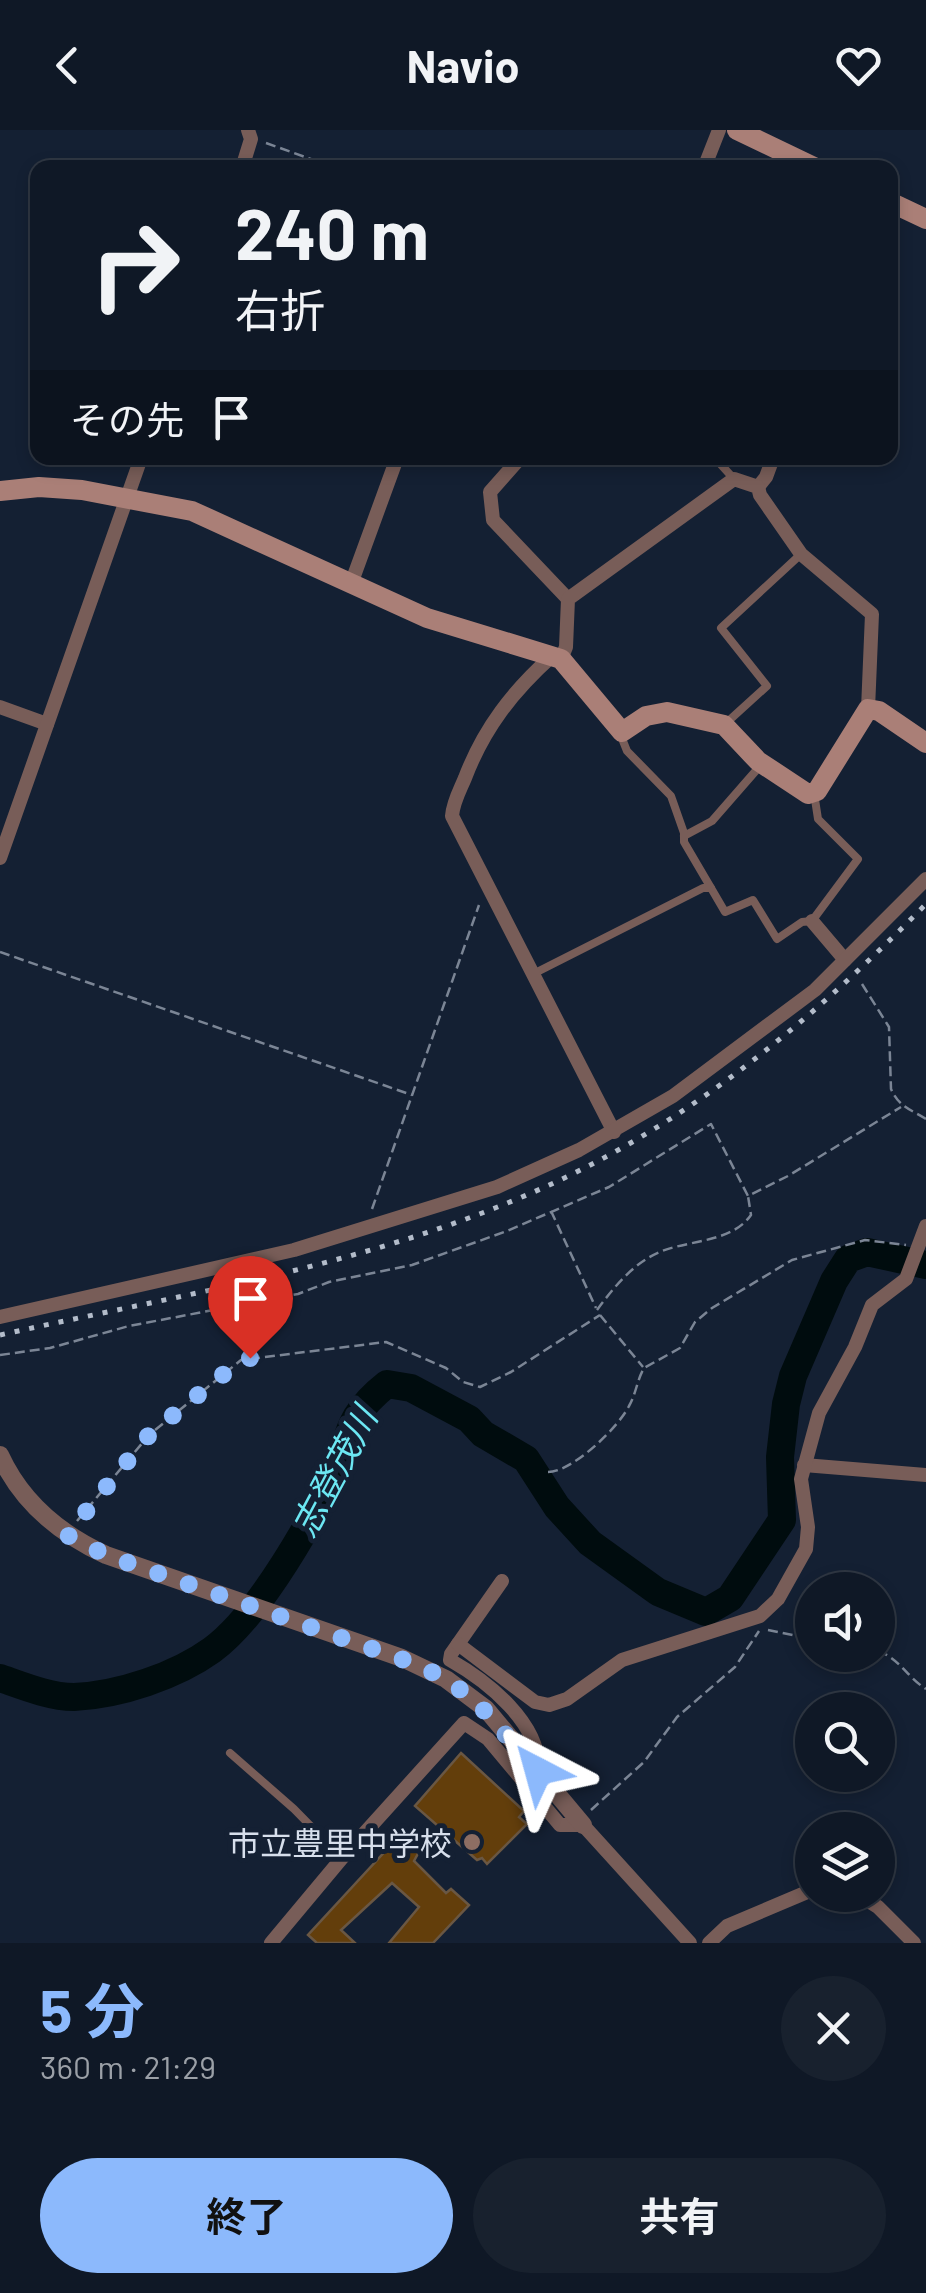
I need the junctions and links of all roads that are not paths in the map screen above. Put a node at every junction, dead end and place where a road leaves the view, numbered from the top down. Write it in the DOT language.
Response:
graph roads {
  1 [pos="719,130"];
  2 [pos="737,130"];
  3 [pos="250,135"];
  4 [pos="244,160"];
  5 [pos="707,160"];
  6 [pos="799,160"];
  7 [pos="898,206"];
  8 [pos="926,219"];
  9 [pos="138,465"];
  10 [pos="394,465"];
  11 [pos="514,465"];
  12 [pos="721,465"];
  13 [pos="770,465"];
  14 [pos="734,479"];
  15 [pos="758,487"];
  16 [pos="0,492"];
  17 [pos="126,499"];
  18 [pos="801,554"];
  19 [pos="352,584"];
  20 [pos="568,599"];
  21 [pos="556,657"];
  22 [pos="0,707"];
  23 [pos="868,709"];
  24 [pos="47,724"];
  25 [pos="724,725"];
  26 [pos="622,732"];
  27 [pos="926,744"];
  28 [pos="762,764"];
  29 [pos="814,793"];
  30 [pos="684,836"];
  31 [pos="0,858"];
  32 [pos="926,878"];
  33 [pos="711,888"];
  34 [pos="812,921"];
  35 [pos="845,960"];
  36 [pos="533,974"];
  37 [pos="614,1132"];
  38 [pos="926,1226"];
  39 [pos="0,1317"];
  40 [pos="0,1455"];
  41 [pos="804,1464"];
  42 [pos="926,1475"];
  43 [pos="502,1581"];
  44 [pos="458,1644"];
  45 [pos="230,1754"];
  46 [pos="538,1771"];
  47 [pos="581,1823"];
  48 [pos="342,1858"];
  49 [pos="795,1897"];
  50 [pos="883,1912"];
  51 [pos="272,1943"];
  52 [pos="690,1943"];
  53 [pos="709,1943"];
  54 [pos="914,1943"];
  1 -- 5 [label="street"];
  2 -- 6 [label="main road"];
  3 -- 4 [label="street"];
  7 -- 8 [label="main road"];
  9 -- 17 [label="street"];
  10 -- 19 [label="street"];
  11 -- 20 [label="street"];
  12 -- 14 [label="lane"];
  13 -- 15 [label="street"];
  14 -- 15 [label="street"];
  14 -- 20 [label="street"];
  15 -- 18 [label="street"];
  16 -- 17 [label="main road"];
  17 -- 19 [label="main road"];
  17 -- 24 [label="street"];
  18 -- 23 [label="street"];
  18 -- 25 [label="lane"];
  19 -- 21 [label="main road"];
  20 -- 21 [label="street"];
  21 -- 26 [label="main road"];
  21 -- 36 [label="street"];
  22 -- 24 [label="street"];
  23 -- 27 [label="main road"];
  23 -- 29 [label="main road"];
  24 -- 31 [label="street"];
  25 -- 26 [label="main road"];
  25 -- 28 [label="main road"];
  26 -- 30 [label="lane"];
  28 -- 29 [label="main road"];
  28 -- 30 [label="lane"];
  29 -- 34 [label="lane"];
  30 -- 33 [label="lane"];
  32 -- 35 [label="street"];
  33 -- 34 [label="lane"];
  33 -- 36 [label="lane"];
  34 -- 35 [label="street"];
  35 -- 37 [label="street"];
  36 -- 37 [label="street"];
  37 -- 39 [label="street"];
  38 -- 41 [label="street"];
  40 -- 46 [label="street"];
  41 -- 42 [label="street"];
  41 -- 44 [label="street"];
  43 -- 44 [label="street"];
  44 -- 46 [label="street"];
  45 -- 48 [label="lane"];
  46 -- 47 [label="street"];
  47 -- 48 [label="street"];
  47 -- 52 [label="street"];
  48 -- 51 [label="street"];
  49 -- 53 [label="street"];
  50 -- 54 [label="street"];
}
